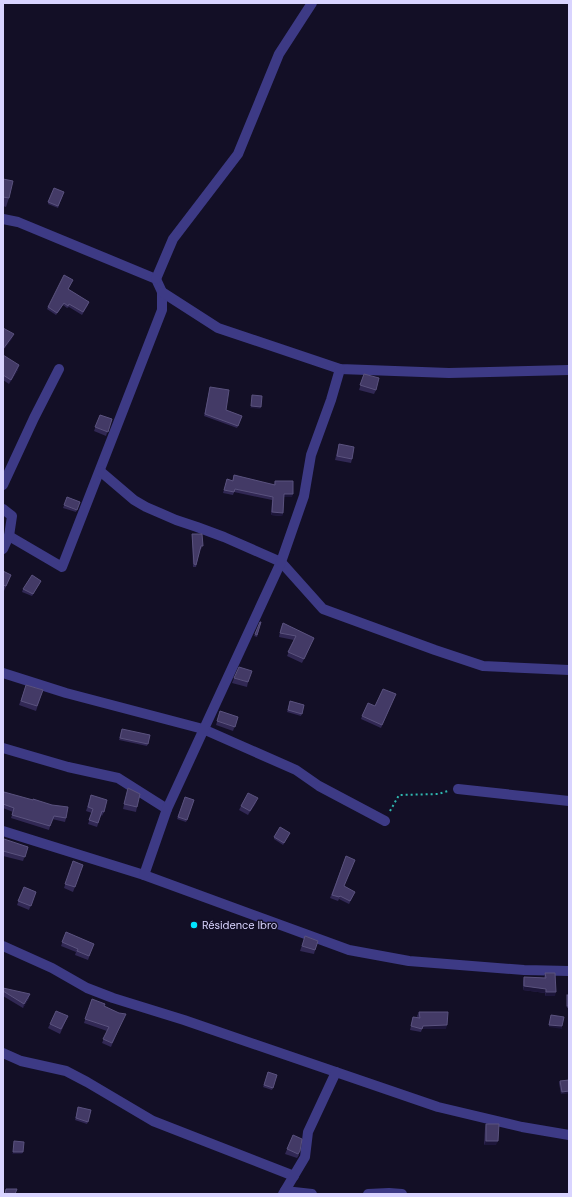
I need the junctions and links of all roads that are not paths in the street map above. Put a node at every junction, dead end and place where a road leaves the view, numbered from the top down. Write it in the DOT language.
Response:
graph roads {
  1 [pos="312,3"];
  2 [pos="3,219"];
  3 [pos="156,279"];
  4 [pos="162,292"];
  5 [pos="59,369"];
  6 [pos="340,369"];
  7 [pos="569,370"];
  8 [pos="100,471"];
  9 [pos="3,485"];
  10 [pos="3,509"];
  11 [pos="9,536"];
  12 [pos="3,550"];
  13 [pos="281,562"];
  14 [pos="569,670"];
  15 [pos="3,673"];
  16 [pos="203,729"];
  17 [pos="3,748"];
  18 [pos="458,789"];
  19 [pos="569,801"];
  20 [pos="167,809"];
  21 [pos="385,821"];
  22 [pos="3,831"];
  23 [pos="144,875"];
  24 [pos="3,946"];
  25 [pos="569,971"];
  26 [pos="3,1053"];
  27 [pos="336,1072"];
  28 [pos="569,1136"];
  29 [pos="294,1176"];
  30 [pos="284,1193"];
  31 [pos="312,1194"];
  32 [pos="368,1194"];
  33 [pos="402,1194"];
  1 -- 3 [label="street"];
  2 -- 3 [label="street"];
  3 -- 4 [label="street"];
  4 -- 6 [label="street"];
  4 -- 8 [label="street"];
  5 -- 9 [label="street"];
  6 -- 7 [label="street"];
  6 -- 13 [label="street"];
  8 -- 11 [label="street"];
  8 -- 13 [label="street"];
  10 -- 11 [label="street"];
  11 -- 12 [label="street"];
  13 -- 14 [label="street"];
  13 -- 16 [label="street"];
  15 -- 16 [label="street"];
  16 -- 20 [label="street"];
  16 -- 21 [label="street"];
  17 -- 20 [label="street"];
  18 -- 19 [label="street"];
  20 -- 23 [label="street"];
  22 -- 23 [label="street"];
  23 -- 25 [label="street"];
  24 -- 27 [label="street"];
  26 -- 29 [label="street"];
  27 -- 28 [label="street"];
  27 -- 29 [label="street"];
  29 -- 30 [label="street"];
  30 -- 31 [label="street"];
  32 -- 33 [label="street"];
}
